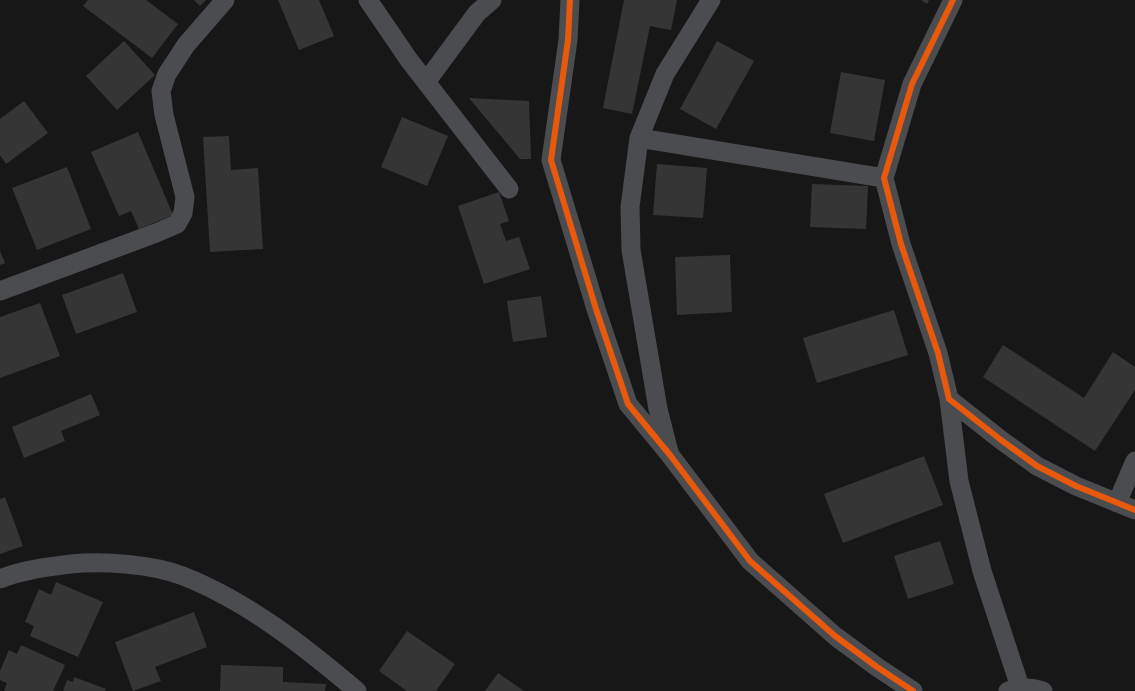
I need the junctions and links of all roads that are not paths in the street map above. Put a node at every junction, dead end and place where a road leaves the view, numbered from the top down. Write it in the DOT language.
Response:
graph roads {
  1 [pos="224,0"];
  2 [pos="368,0"];
  3 [pos="492,0"];
  4 [pos="570,0"];
  5 [pos="711,0"];
  6 [pos="953,0"];
  7 [pos="426,82"];
  8 [pos="639,138"];
  9 [pos="884,178"];
  10 [pos="510,189"];
  11 [pos="0,291"];
  12 [pos="949,399"];
  13 [pos="670,455"];
  14 [pos="1135,461"];
  15 [pos="1117,503"];
  16 [pos="1135,510"];
  17 [pos="0,579"];
  18 [pos="1014,689"];
  19 [pos="357,691"];
  20 [pos="914,691"];
  21 [pos="1043,691"];
  1 -- 11 [label="street"];
  2 -- 7 [label="street"];
  3 -- 7 [label="street"];
  4 -- 13 [label="street"];
  5 -- 8 [label="street"];
  6 -- 9 [label="street"];
  7 -- 10 [label="street"];
  8 -- 9 [label="street"];
  8 -- 13 [label="street"];
  9 -- 12 [label="street"];
  12 -- 15 [label="street"];
  12 -- 18 [label="street"];
  13 -- 20 [label="street"];
  14 -- 15 [label="street"];
  15 -- 16 [label="street"];
  17 -- 19 [label="street"];
  18 -- 21 [label="street"];
}
